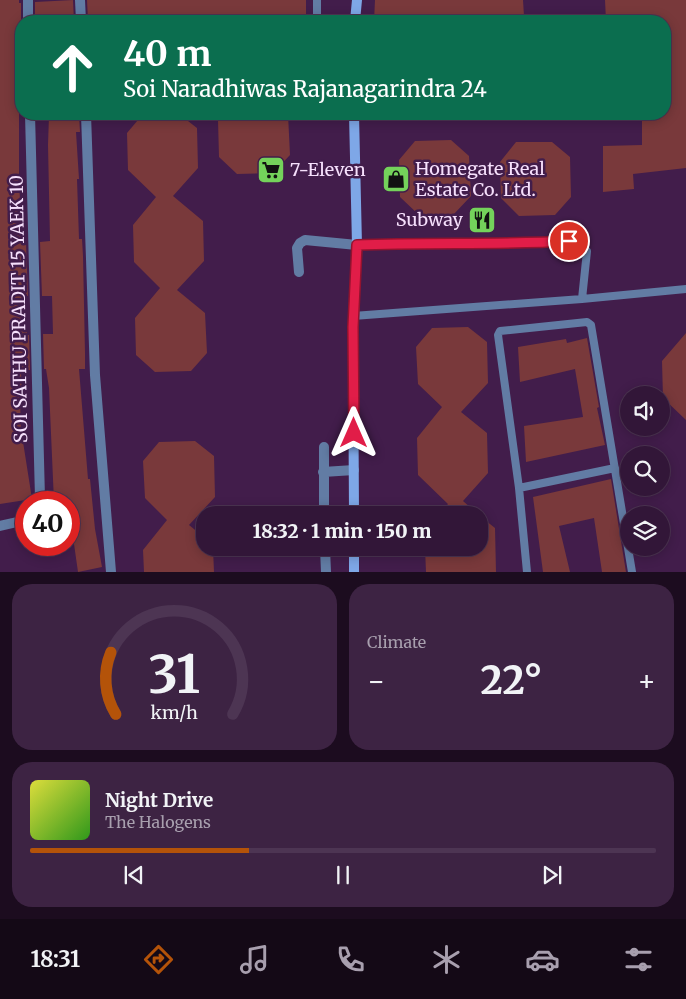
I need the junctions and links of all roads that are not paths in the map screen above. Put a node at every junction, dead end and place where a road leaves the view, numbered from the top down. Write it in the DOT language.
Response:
graph roads {
  1 [pos="28,0"];
  2 [pos="80,0"];
  3 [pos="317,0"];
  4 [pos="357,0"];
  5 [pos="28,15"];
  6 [pos="81,15"];
  7 [pos="317,15"];
  8 [pos="356,15"];
  9 [pos="30,120"];
  10 [pos="86,120"];
  11 [pos="354,120"];
  12 [pos="357,245"];
  13 [pos="299,272"];
  14 [pos="686,289"];
  15 [pos="582,299"];
  16 [pos="353,316"];
  17 [pos="324,448"];
  18 [pos="614,468"];
  19 [pos="354,470"];
  20 [pos="324,472"];
  21 [pos="519,488"];
  22 [pos="40,491"];
  23 [pos="324,506"];
  24 [pos="354,506"];
  25 [pos="15,523"];
  26 [pos="0,526"];
  27 [pos="325,556"];
  28 [pos="354,556"];
  29 [pos="111,572"];
  30 [pos="326,572"];
  31 [pos="354,572"];
  32 [pos="527,572"];
  33 [pos="632,572"];
  1 -- 5 [label="street"];
  2 -- 6 [label="street"];
  3 -- 7 [label="lane"];
  4 -- 8 [label="street"];
  9 -- 22 [label="street, SOI SATHU PRADIT 15 YAEK 10"];
  10 -- 29 [label="street"];
  11 -- 12 [label="street"];
  12 -- 13 [label="street"];
  12 -- 15 [label="lane"];
  12 -- 16 [label="street"];
  14 -- 15 [label="lane"];
  15 -- 16 [label="lane"];
  16 -- 19 [label="street"];
  17 -- 20 [label="street"];
  18 -- 21 [label="lane"];
  18 -- 21 [label="lane"];
  18 -- 33 [label="lane"];
  19 -- 20 [label="street"];
  19 -- 24 [label="street"];
  20 -- 23 [label="street"];
  21 -- 32 [label="lane"];
  25 -- 26 [label="street"];
  27 -- 30 [label="street"];
  28 -- 31 [label="street"];
}
